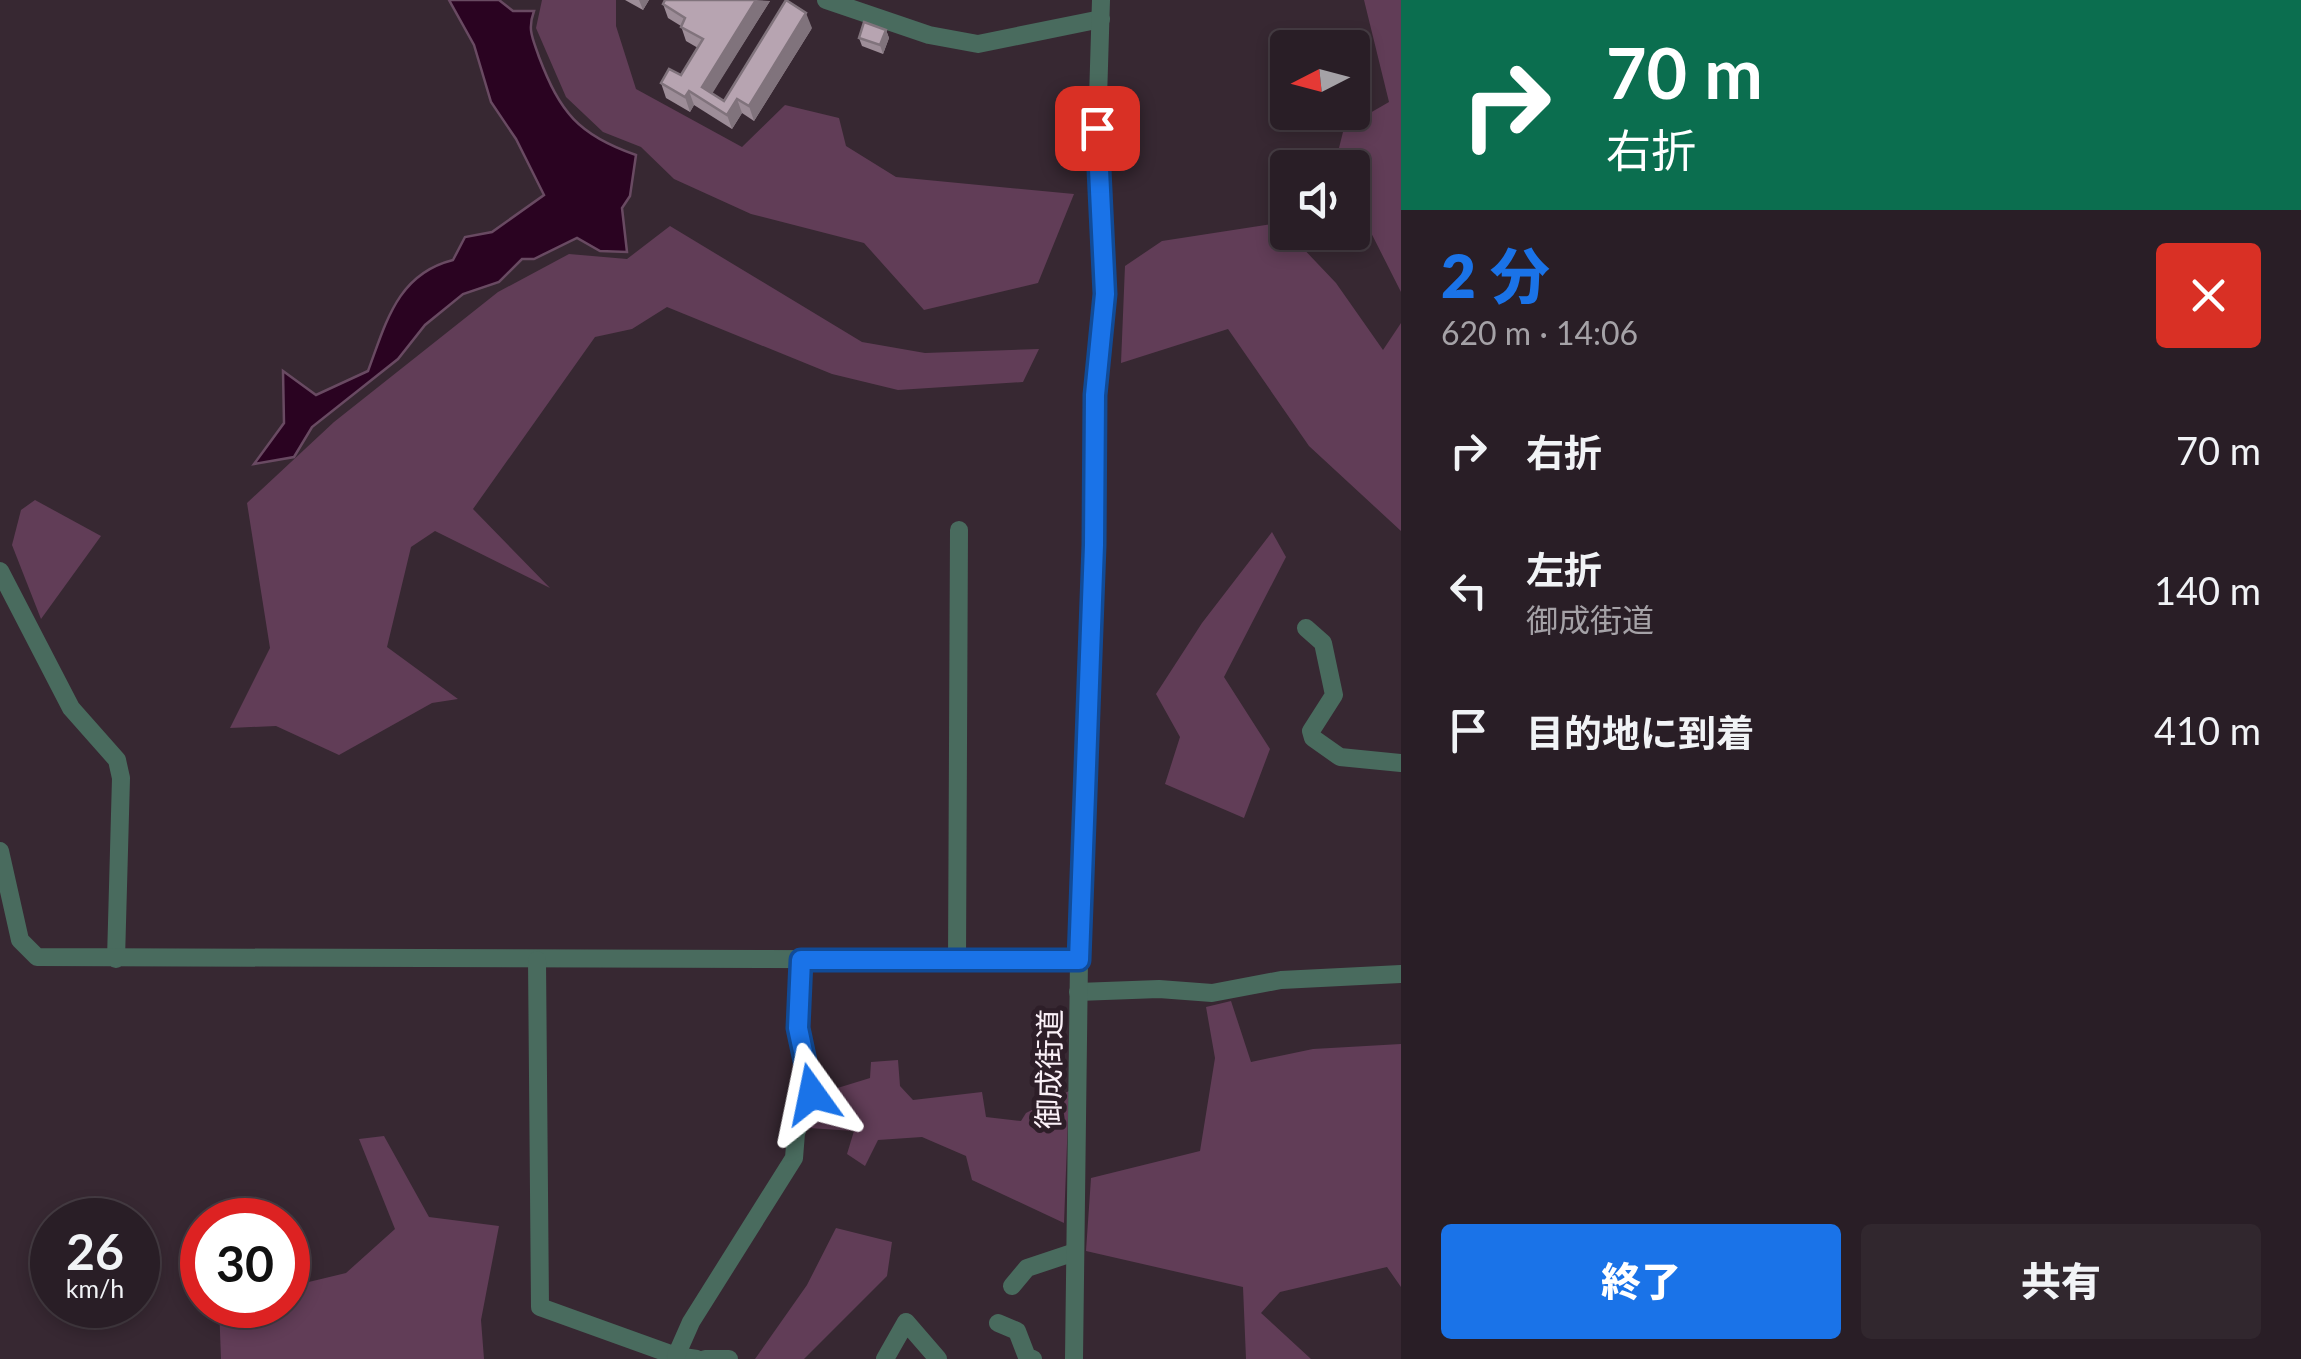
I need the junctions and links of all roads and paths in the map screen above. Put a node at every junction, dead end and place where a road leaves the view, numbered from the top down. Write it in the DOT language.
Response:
graph roads {
  1 [pos="826,0"];
  2 [pos="1101,9"];
  3 [pos="959,530"];
  4 [pos="0,572"];
  5 [pos="1306,628"];
  6 [pos="1401,762"];
  7 [pos="0,851"];
  8 [pos="116,959"];
  9 [pos="537,960"];
  10 [pos="801,960"];
  11 [pos="1079,960"];
  12 [pos="958,962"];
  13 [pos="1401,974"];
  14 [pos="1078,992"];
  15 [pos="1074,1252"];
  16 [pos="1012,1286"];
  17 [pos="998,1323"];
  18 [pos="676,1356"];
  19 [pos="697,1359"];
  20 [pos="705,1359"];
  21 [pos="730,1359"];
  22 [pos="885,1359"];
  23 [pos="938,1359"];
  24 [pos="1033,1359"];
  25 [pos="1074,1359"];
  1 -- 2 [label="street"];
  2 -- 11 [label="street, 御成街道"];
  3 -- 12 [label="street"];
  4 -- 8 [label="street"];
  5 -- 6 [label="street"];
  7 -- 8 [label="street"];
  8 -- 9 [label="street"];
  9 -- 10 [label="street"];
  9 -- 18 [label="street"];
  10 -- 12 [label="street"];
  10 -- 18 [label="street"];
  11 -- 12 [label="street"];
  11 -- 14 [label="street, 御成街道"];
  13 -- 14 [label="street"];
  14 -- 15 [label="street, 御成街道"];
  15 -- 16 [label="street"];
  15 -- 25 [label="street, 御成街道"];
  17 -- 24 [label="street"];
  18 -- 19 [label="street"];
  20 -- 21 [label="street"];
  22 -- 23 [label="street"];
}
